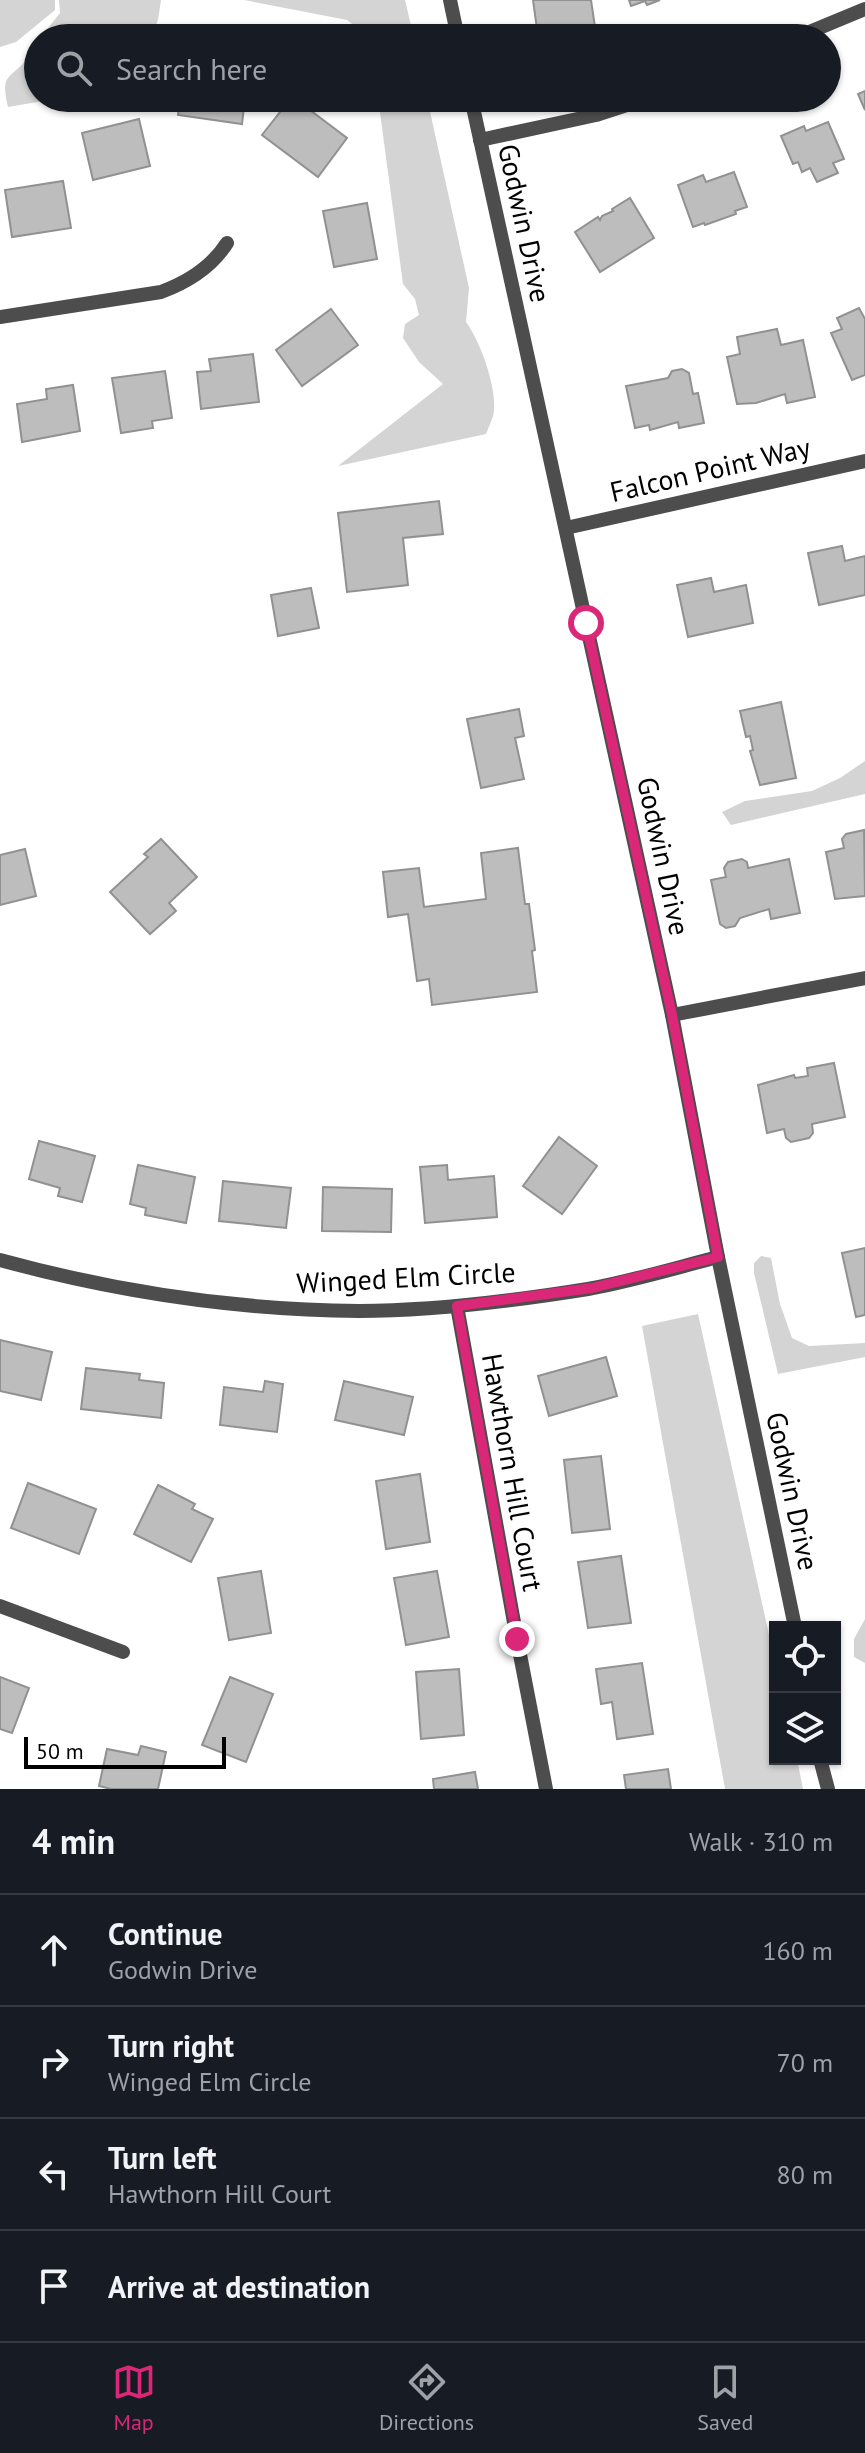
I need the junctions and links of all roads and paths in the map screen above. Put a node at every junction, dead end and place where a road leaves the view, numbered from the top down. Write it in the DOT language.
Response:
graph roads {
  1 [pos="450,0"];
  2 [pos="865,9"];
  3 [pos="455,24"];
  4 [pos="829,24"];
  5 [pos="474,112"];
  6 [pos="605,112"];
  7 [pos="480,140"];
  8 [pos="227,243"];
  9 [pos="0,317"];
  10 [pos="865,461"];
  11 [pos="566,528"];
  12 [pos="865,978"];
  13 [pos="672,1015"];
  14 [pos="718,1257"];
  15 [pos="0,1260"];
  16 [pos="457,1306"];
  17 [pos="0,1606"];
  18 [pos="794,1621"];
  19 [pos="123,1652"];
  20 [pos="822,1765"];
  21 [pos="546,1789"];
  22 [pos="828,1789"];
  1 -- 3 [label="street"];
  2 -- 4 [label="street"];
  5 -- 7 [label="street, Godwin Drive"];
  6 -- 7 [label="street"];
  7 -- 11 [label="street, Godwin Drive"];
  8 -- 9 [label="street"];
  10 -- 11 [label="street, Falcon Point Way"];
  11 -- 13 [label="street, Godwin Drive"];
  12 -- 13 [label="street"];
  13 -- 14 [label="street, Godwin Drive"];
  14 -- 16 [label="street, Winged Elm Circle"];
  14 -- 18 [label="street, Godwin Drive"];
  15 -- 16 [label="street, Winged Elm Circle"];
  16 -- 21 [label="street, Hawthorn Hill Court"];
  17 -- 19 [label="street"];
  20 -- 22 [label="street"];
}
